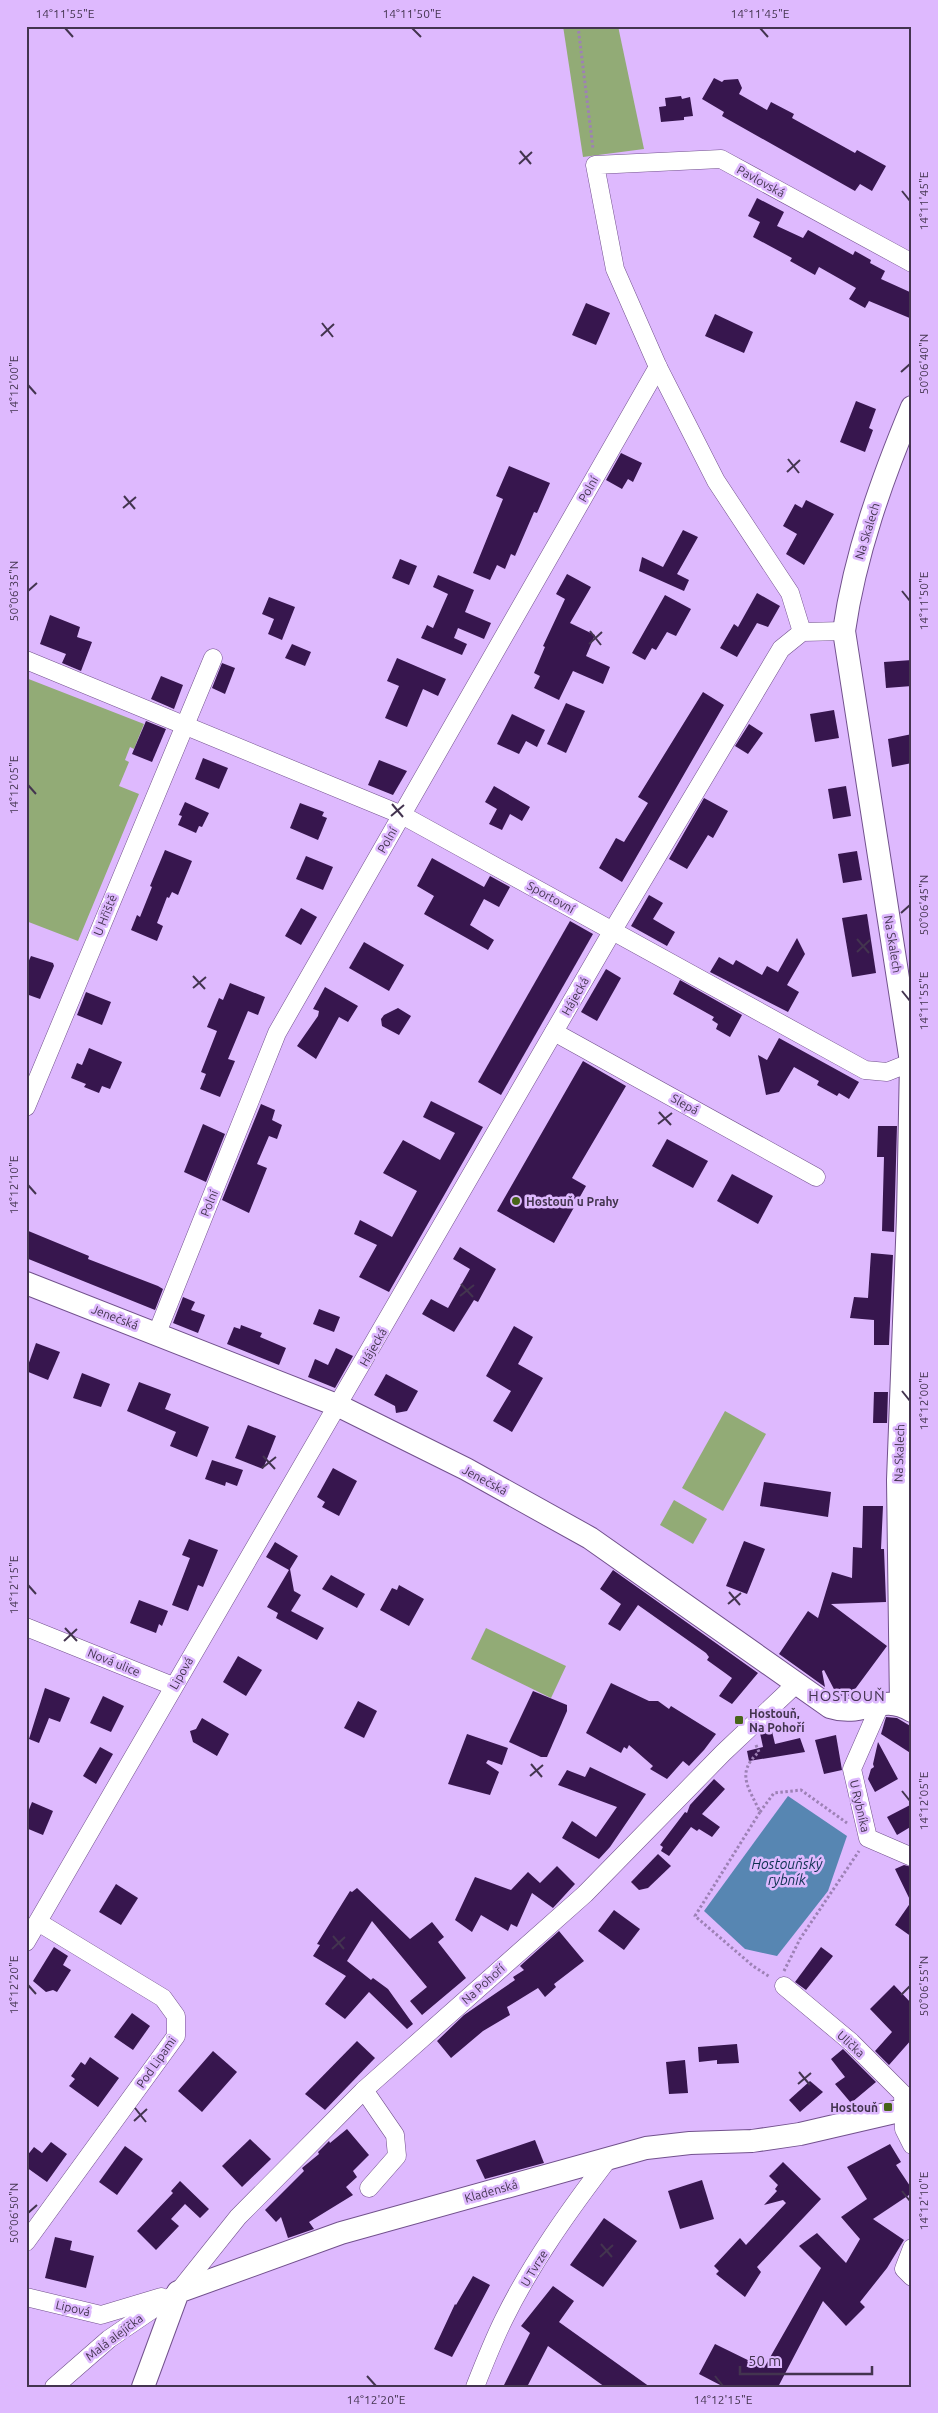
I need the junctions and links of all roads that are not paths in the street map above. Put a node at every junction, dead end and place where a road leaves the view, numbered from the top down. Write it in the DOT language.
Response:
graph roads {
  1 [pos="912,263"];
  2 [pos="658,367"];
  3 [pos="912,407"];
  4 [pos="844,631"];
  5 [pos="802,632"];
  6 [pos="213,658"];
  7 [pos="26,660"];
  8 [pos="184,724"];
  9 [pos="402,815"];
  10 [pos="613,930"];
  11 [pos="554,1032"];
  12 [pos="911,1062"];
  13 [pos="26,1107"];
  14 [pos="816,1177"];
  15 [pos="26,1283"];
  16 [pos="156,1332"];
  17 [pos="339,1406"];
  18 [pos="26,1627"];
  19 [pos="796,1684"];
  20 [pos="173,1686"];
  21 [pos="898,1706"];
  22 [pos="912,1857"];
  23 [pos="38,1922"];
  24 [pos="26,1942"];
  25 [pos="781,1984"];
  26 [pos="364,2090"];
  27 [pos="909,2111"];
  28 [pos="912,2145"];
  29 [pos="609,2158"];
  30 [pos="369,2188"];
  31 [pos="26,2242"];
  32 [pos="912,2248"];
  33 [pos="912,2276"];
  34 [pos="178,2292"];
  35 [pos="26,2297"];
  36 [pos="54,2387"];
  37 [pos="143,2387"];
  38 [pos="475,2387"];
  1 -- 2 [label="street, Pavlovská"];
  2 -- 5 [label="street"];
  2 -- 9 [label="street, Polní"];
  3 -- 4 [label="street, Na Skalech"];
  4 -- 5 [label="street"];
  4 -- 12 [label="street, Na Skalech"];
  5 -- 10 [label="street, Hájecká"];
  6 -- 8 [label="street, U Hřiště"];
  7 -- 8 [label="street"];
  8 -- 9 [label="street, Sportovní"];
  8 -- 13 [label="street, U Hřiště"];
  9 -- 10 [label="street, Sportovní"];
  9 -- 16 [label="street, Polní"];
  10 -- 11 [label="street, Hájecká"];
  10 -- 12 [label="street, Sportovní"];
  11 -- 14 [label="street, Slepá"];
  11 -- 17 [label="street, Hájecká"];
  12 -- 21 [label="street, Na Skalech"];
  15 -- 16 [label="street, Jenečská"];
  16 -- 17 [label="street, Jenečská"];
  17 -- 19 [label="street, Jenečská"];
  17 -- 20 [label="street, Lipová"];
  18 -- 20 [label="street, Nová ulice"];
  19 -- 21 [label="street, Jenečská"];
  19 -- 26 [label="street, Na Pohoří"];
  20 -- 23 [label="street, Lipová"];
  21 -- 22 [label="street, U Rybníka"];
  23 -- 24 [label="street, Lipová"];
  23 -- 31 [label="street, Pod Lipami"];
  25 -- 27 [label="street, Ulička"];
  26 -- 30 [label="street"];
  26 -- 34 [label="street, Na Pohoří"];
  27 -- 28 [label="street, Ulička"];
  27 -- 29 [label="street, Kladenská"];
  29 -- 34 [label="street, Kladenská"];
  29 -- 38 [label="street, U Tvrze"];
  32 -- 33 [label="street"];
  34 -- 35 [label="street, Lipová"];
  34 -- 36 [label="street, Malá alejíčka"];
  34 -- 37 [label="street"];
}
